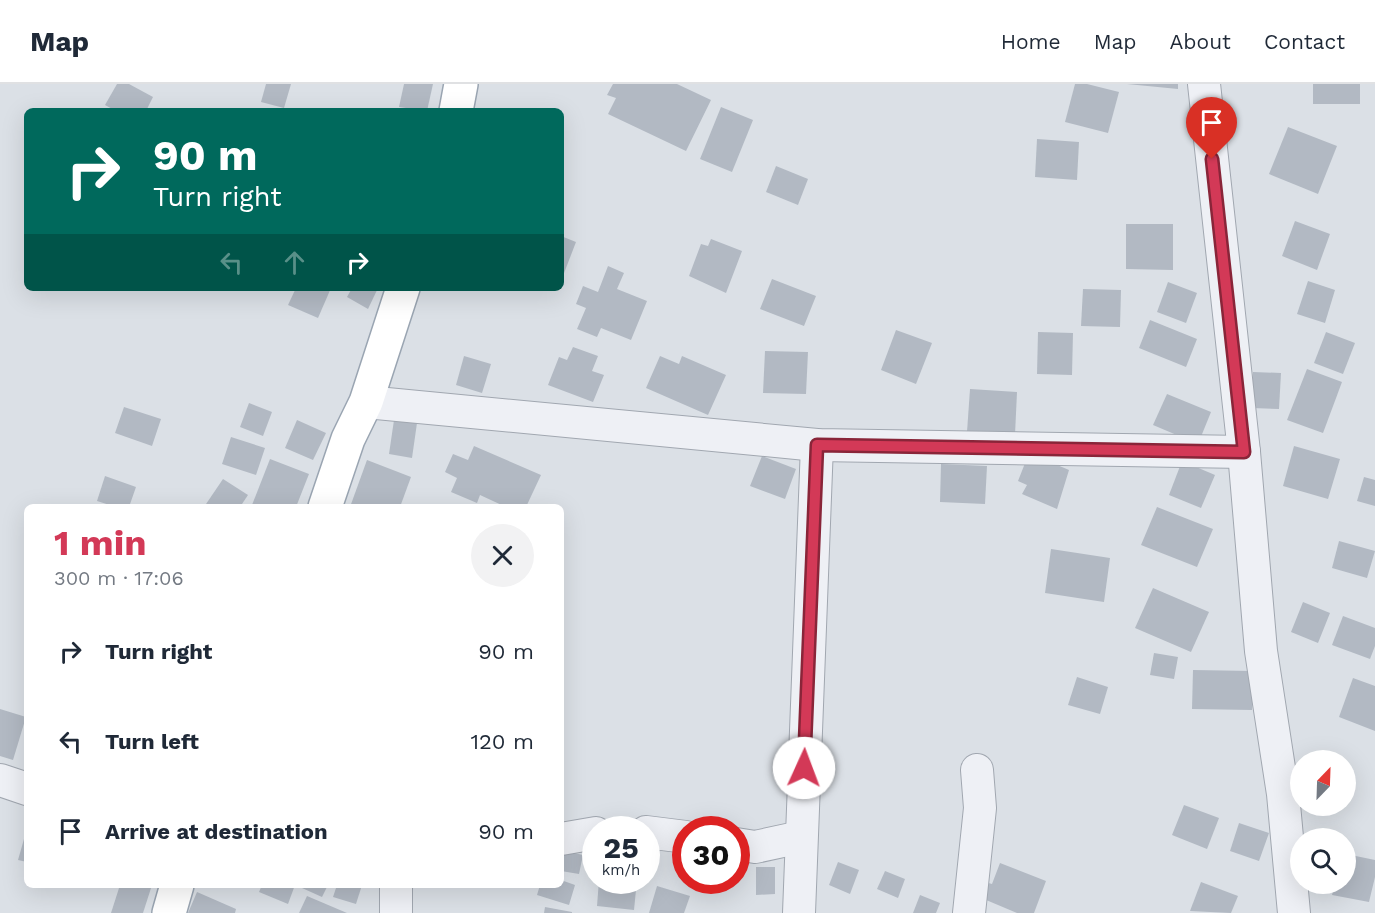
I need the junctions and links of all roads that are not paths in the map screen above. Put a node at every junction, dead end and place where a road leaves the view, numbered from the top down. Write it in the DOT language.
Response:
graph roads {
  1 [pos="461,84"];
  2 [pos="1204,84"];
  3 [pos="457,108"];
  4 [pos="402,291"];
  5 [pos="366,402"];
  6 [pos="817,445"];
  7 [pos="1244,452"];
  8 [pos="326,504"];
  9 [pos="977,770"];
  10 [pos="0,780"];
  11 [pos="24,788"];
  12 [pos="582,835"];
  13 [pos="801,837"];
  14 [pos="564,838"];
  15 [pos="750,846"];
  16 [pos="176,888"];
  17 [pos="396,888"];
  18 [pos="170,913"];
  19 [pos="396,913"];
  20 [pos="799,913"];
  21 [pos="969,913"];
  22 [pos="1294,913"];
  1 -- 3 [label="main road"];
  2 -- 7 [label="street"];
  4 -- 5 [label="main road"];
  5 -- 6 [label="street"];
  5 -- 8 [label="main road"];
  6 -- 7 [label="street"];
  6 -- 13 [label="street"];
  7 -- 22 [label="street"];
  9 -- 21 [label="street"];
  10 -- 11 [label="street"];
  12 -- 14 [label="street"];
  13 -- 15 [label="street"];
  13 -- 20 [label="street"];
  16 -- 18 [label="main road"];
  17 -- 19 [label="street"];
}
